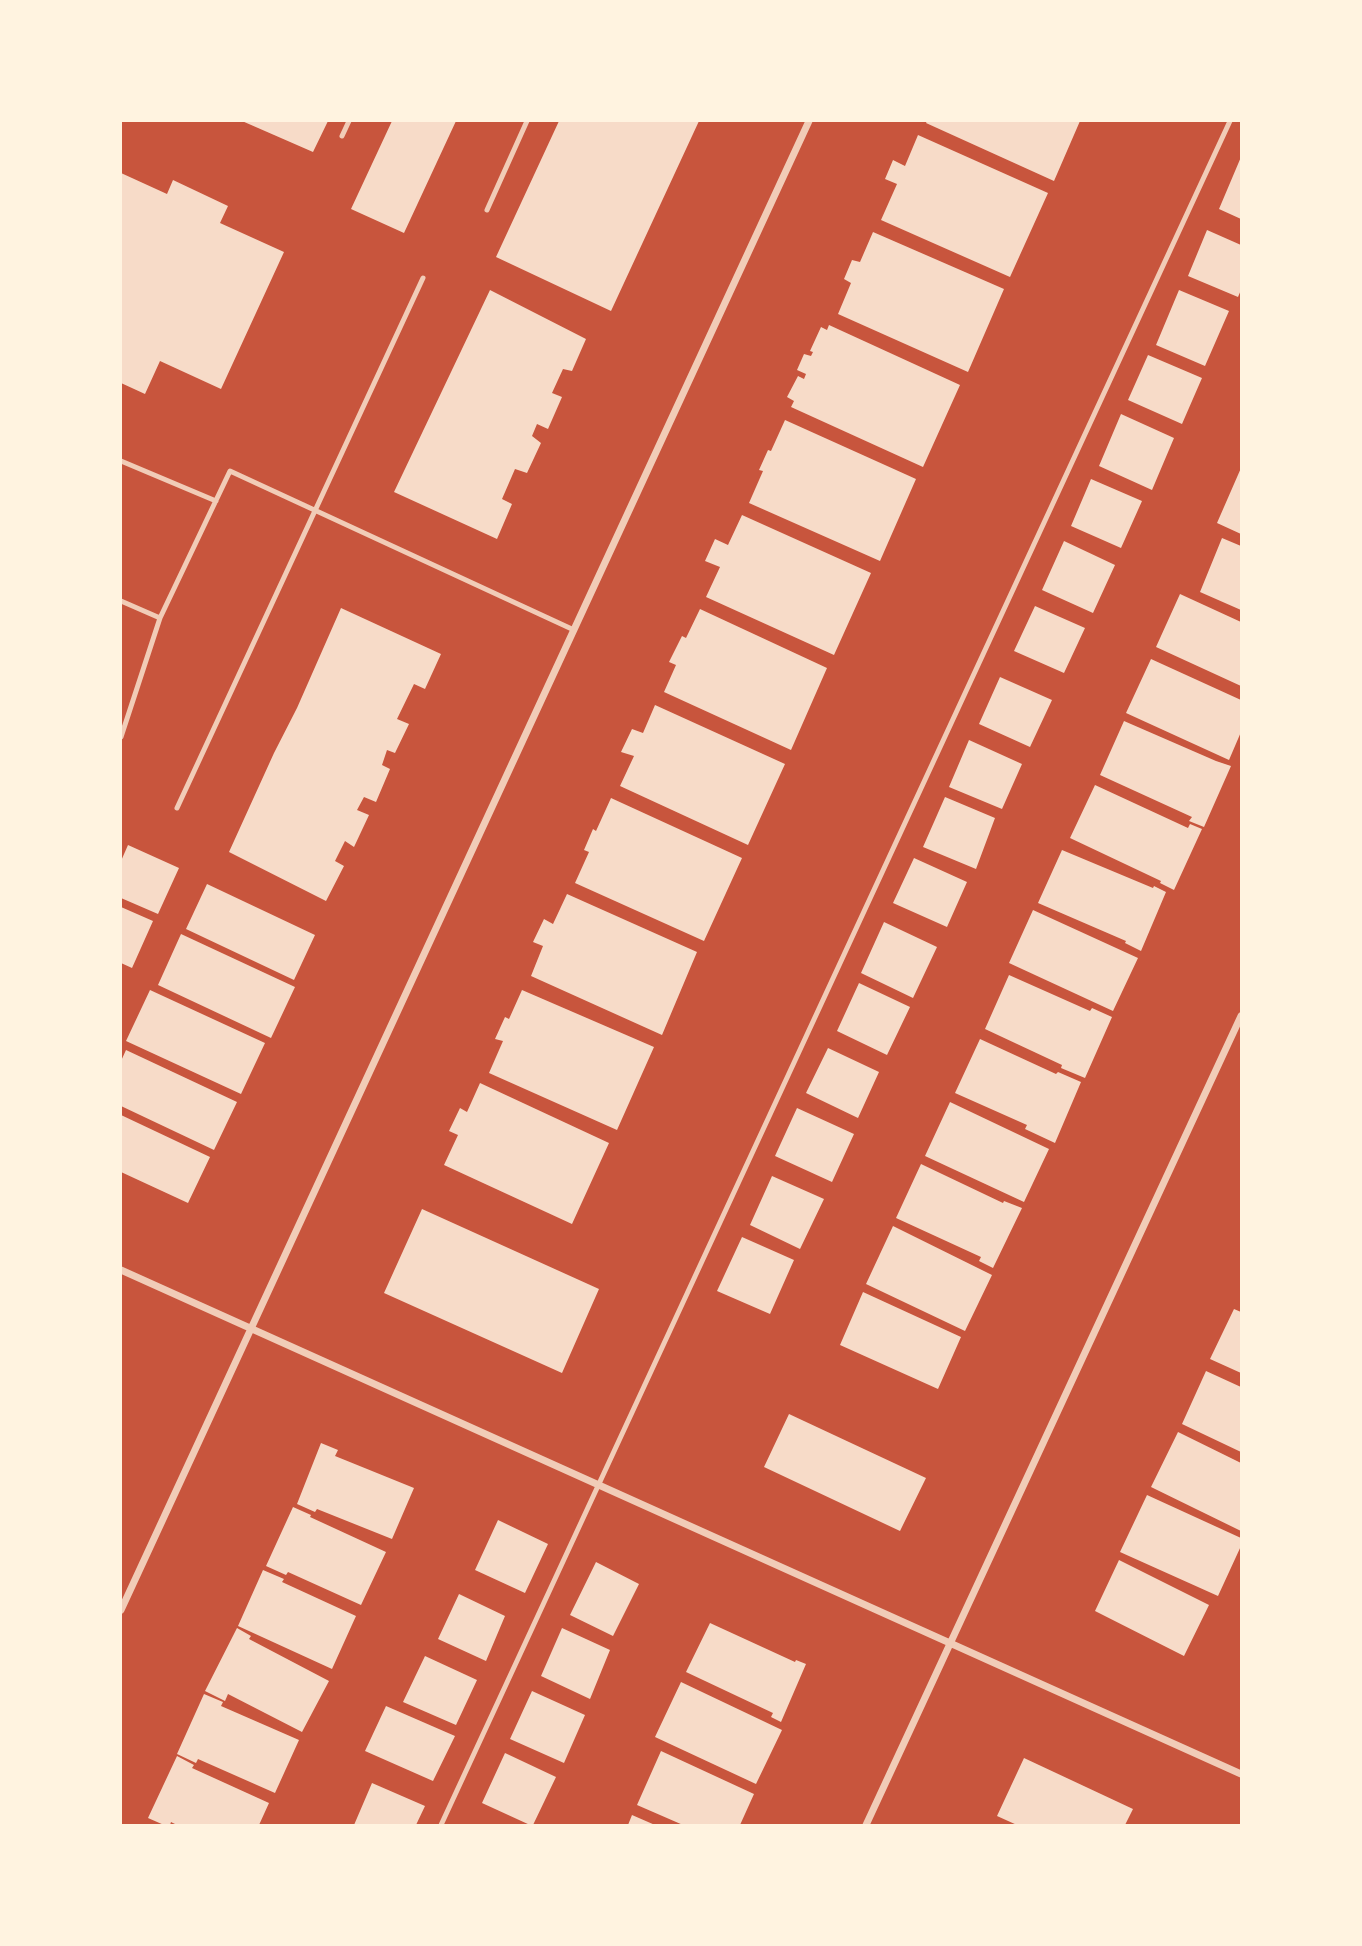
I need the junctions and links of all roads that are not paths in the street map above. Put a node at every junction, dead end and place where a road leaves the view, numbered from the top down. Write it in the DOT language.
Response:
graph roads {
  1 [pos="349,121"];
  2 [pos="527,121"];
  3 [pos="809,121"];
  4 [pos="1230,121"];
  5 [pos="342,136"];
  6 [pos="487,210"];
  7 [pos="424,278"];
  8 [pos="121,461"];
  9 [pos="216,501"];
  10 [pos="317,510"];
  11 [pos="121,601"];
  12 [pos="160,618"];
  13 [pos="575,629"];
  14 [pos="121,737"];
  15 [pos="177,808"];
  16 [pos="1241,1016"];
  17 [pos="121,1270"];
  18 [pos="251,1328"];
  19 [pos="599,1485"];
  20 [pos="121,1610"];
  21 [pos="951,1643"];
  22 [pos="1241,1774"];
  23 [pos="442,1825"];
  24 [pos="866,1825"];
  1 -- 5 [label="lane"];
  2 -- 6 [label="lane"];
  3 -- 13 [label="street"];
  4 -- 19 [label="lane"];
  7 -- 10 [label="lane"];
  8 -- 9 [label="lane"];
  9 -- 10 [label="lane"];
  9 -- 12 [label="lane"];
  10 -- 13 [label="lane"];
  10 -- 15 [label="lane"];
  11 -- 12 [label="lane"];
  12 -- 14 [label="lane"];
  13 -- 18 [label="street"];
  16 -- 21 [label="street"];
  17 -- 18 [label="street"];
  18 -- 19 [label="street"];
  18 -- 20 [label="street"];
  19 -- 21 [label="street"];
  19 -- 23 [label="lane"];
  21 -- 22 [label="street"];
  21 -- 24 [label="street"];
}
